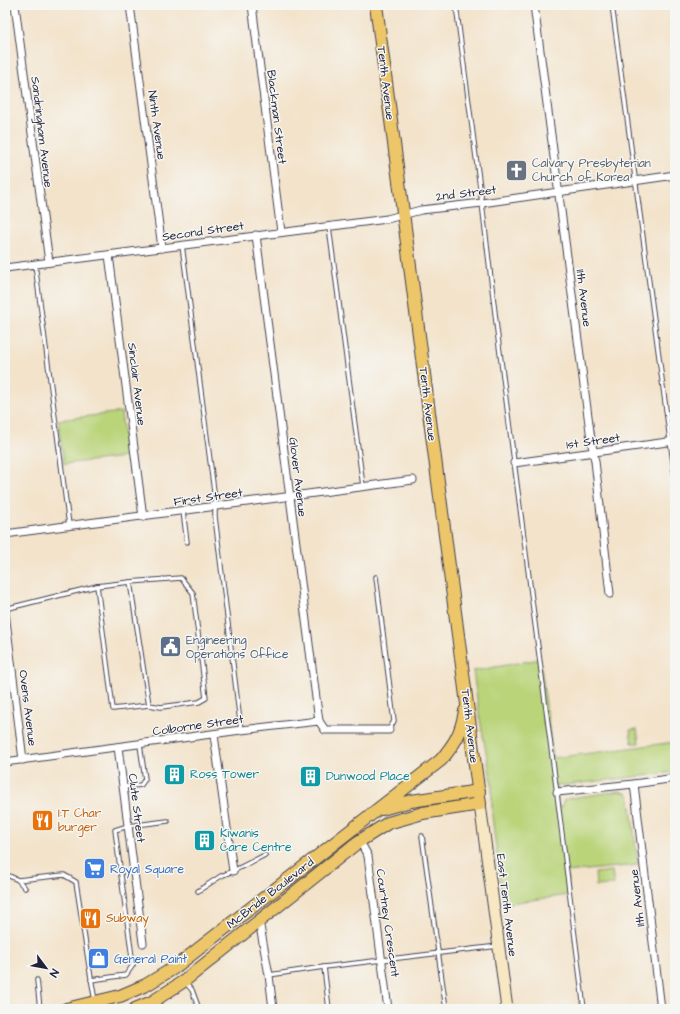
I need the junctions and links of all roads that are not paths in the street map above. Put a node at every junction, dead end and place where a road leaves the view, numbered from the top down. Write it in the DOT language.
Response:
graph roads {
  1 [pos="15,5"];
  2 [pos="130,5"];
  3 [pos="252,5"];
  4 [pos="376,5"];
  5 [pos="456,5"];
  6 [pos="534,5"];
  7 [pos="612,5"];
  8 [pos="675,175"];
  9 [pos="635,181"];
  10 [pos="559,191"];
  11 [pos="482,203"];
  12 [pos="403,214"];
  13 [pos="328,226"];
  14 [pos="281,232"];
  15 [pos="256,235"];
  16 [pos="182,245"];
  17 [pos="162,248"];
  18 [pos="109,255"];
  19 [pos="49,262"];
  20 [pos="35,264"];
  21 [pos="5,268"];
  22 [pos="673,441"];
  23 [pos="593,452"];
  24 [pos="514,463"];
  25 [pos="675,477"];
  26 [pos="413,480"];
  27 [pos="363,487"];
  28 [pos="290,496"];
  29 [pos="215,506"];
  30 [pos="183,511"];
  31 [pos="143,517"];
  32 [pos="69,526"];
  33 [pos="5,534"];
  34 [pos="187,542"];
  35 [pos="376,577"];
  36 [pos="130,582"];
  37 [pos="97,586"];
  38 [pos="610,594"];
  39 [pos="5,611"];
  40 [pos="467,702"];
  41 [pos="148,705"];
  42 [pos="319,721"];
  43 [pos="241,730"];
  44 [pos="389,730"];
  45 [pos="214,735"];
  46 [pos="140,745"];
  47 [pos="118,748"];
  48 [pos="23,760"];
  49 [pos="5,762"];
  50 [pos="675,778"];
  51 [pos="634,784"];
  52 [pos="124,788"];
  53 [pos="479,791"];
  54 [pos="557,792"];
  55 [pos="480,804"];
  56 [pos="375,811"];
  57 [pos="168,821"];
  58 [pos="128,826"];
  59 [pos="422,836"];
  60 [pos="358,842"];
  61 [pos="265,855"];
  62 [pos="233,871"];
  63 [pos="5,874"];
  64 [pos="18,880"];
  65 [pos="25,888"];
  66 [pos="198,891"];
  67 [pos="259,921"];
  68 [pos="143,943"];
  69 [pos="499,946"];
  70 [pos="439,953"];
  71 [pos="383,960"];
  72 [pos="324,967"];
  73 [pos="269,975"];
  74 [pos="37,980"];
  75 [pos="91,980"];
  76 [pos="184,981"];
  77 [pos="96,1002"];
  78 [pos="40,1009"];
  79 [pos="66,1009"];
  80 [pos="135,1009"];
  81 [pos="199,1009"];
  82 [pos="273,1009"];
  83 [pos="329,1009"];
  84 [pos="388,1009"];
  85 [pos="446,1009"];
  86 [pos="507,1009"];
  87 [pos="584,1009"];
  88 [pos="661,1009"];
  1 -- 19 [label="street, Sandringham Avenue"];
  2 -- 17 [label="street, Ninth Avenue"];
  3 -- 14 [label="street, Blackman Street"];
  4 -- 12 [label="main road, Tenth Avenue"];
  5 -- 11 [label="lane"];
  6 -- 10 [label="street, 11th Avenue"];
  7 -- 9 [label="lane"];
  8 -- 9 [label="street, 2nd Street"];
  9 -- 10 [label="street, 2nd Street"];
  9 -- 22 [label="lane"];
  10 -- 11 [label="street, 2nd Street"];
  10 -- 23 [label="street, 11th Avenue"];
  11 -- 12 [label="street, 2nd Street"];
  11 -- 24 [label="lane"];
  12 -- 13 [label="street, Second Street"];
  12 -- 40 [label="main road, Tenth Avenue"];
  13 -- 14 [label="street, Second Street"];
  13 -- 27 [label="lane"];
  14 -- 15 [label="street, Second Street"];
  15 -- 16 [label="street, Second Street"];
  15 -- 28 [label="street, Glover Avenue"];
  16 -- 17 [label="street, Second Street"];
  16 -- 29 [label="lane"];
  17 -- 18 [label="street, Second Street"];
  18 -- 19 [label="street, Second Street"];
  18 -- 31 [label="street, Sinclair Avenue"];
  19 -- 20 [label="street, Second Street"];
  20 -- 21 [label="street, Second Street"];
  20 -- 32 [label="lane"];
  22 -- 23 [label="street, 1st Street"];
  22 -- 25 [label="lane"];
  23 -- 24 [label="street, 1st Street"];
  23 -- 38 [label="street, 11th Avenue"];
  24 -- 54 [label="lane"];
  26 -- 27 [label="street, First Street"];
  27 -- 28 [label="street, First Street"];
  28 -- 29 [label="street, First Street"];
  28 -- 42 [label="street, Glover Avenue"];
  29 -- 30 [label="street, First Street"];
  29 -- 43 [label="lane"];
  30 -- 31 [label="street, First Street"];
  30 -- 34 [label="lane"];
  31 -- 32 [label="street, First Street"];
  32 -- 33 [label="street, First Street"];
  35 -- 44 [label="lane"];
  36 -- 37 [label="lane"];
  36 -- 41 [label="lane"];
  36 -- 41 [label="lane"];
  37 -- 39 [label="lane"];
  37 -- 41 [label="lane"];
  39 -- 48 [label="street, Ovens Avenue"];
  40 -- 53 [label="main road, Tenth Avenue"];
  40 -- 56 [label="main road"];
  42 -- 43 [label="street, Colborne Street"];
  42 -- 44 [label="street"];
  43 -- 45 [label="street, Colborne Street"];
  45 -- 46 [label="street, Colborne Street"];
  45 -- 62 [label="street"];
  46 -- 47 [label="street, Colborne Street"];
  46 -- 52 [label="lane"];
  47 -- 48 [label="street, Colborne Street"];
  47 -- 52 [label="street, Clute Street"];
  48 -- 49 [label="street, Colborne Street"];
  50 -- 51 [label="street"];
  51 -- 54 [label="street"];
  51 -- 88 [label="street, 11th Avenue"];
  52 -- 58 [label="street, Clute Street"];
  53 -- 55 [label="main road, Tenth Avenue"];
  53 -- 56 [label="main road, McBride Boulevard"];
  54 -- 87 [label="lane"];
  55 -- 60 [label="main road, McBride Boulevard"];
  55 -- 69 [label="main road, East Tenth Avenue"];
  56 -- 77 [label="main road, McBride Boulevard"];
  57 -- 58 [label="lane"];
  58 -- 68 [label="street, Clute Street"];
  58 -- 75 [label="lane"];
  59 -- 70 [label="lane"];
  60 -- 67 [label="main road, McBride Boulevard"];
  60 -- 71 [label="street, Courtney Crescent"];
  61 -- 62 [label="lane"];
  62 -- 66 [label="lane"];
  63 -- 64 [label="lane"];
  64 -- 65 [label="lane"];
  64 -- 75 [label="lane"];
  67 -- 73 [label="street"];
  67 -- 76 [label="main road, McBride Boulevard"];
  69 -- 70 [label="lane"];
  69 -- 86 [label="main road, East Tenth Avenue"];
  70 -- 71 [label="lane"];
  70 -- 85 [label="lane"];
  71 -- 72 [label="lane"];
  71 -- 84 [label="street, Courtney Crescent"];
  72 -- 73 [label="lane"];
  72 -- 83 [label="lane"];
  73 -- 82 [label="street"];
  74 -- 78 [label="lane"];
  75 -- 77 [label="lane"];
  76 -- 80 [label="main road, McBride Boulevard"];
  76 -- 81 [label="lane"];
  77 -- 79 [label="main road, McBride Boulevard"];
}
